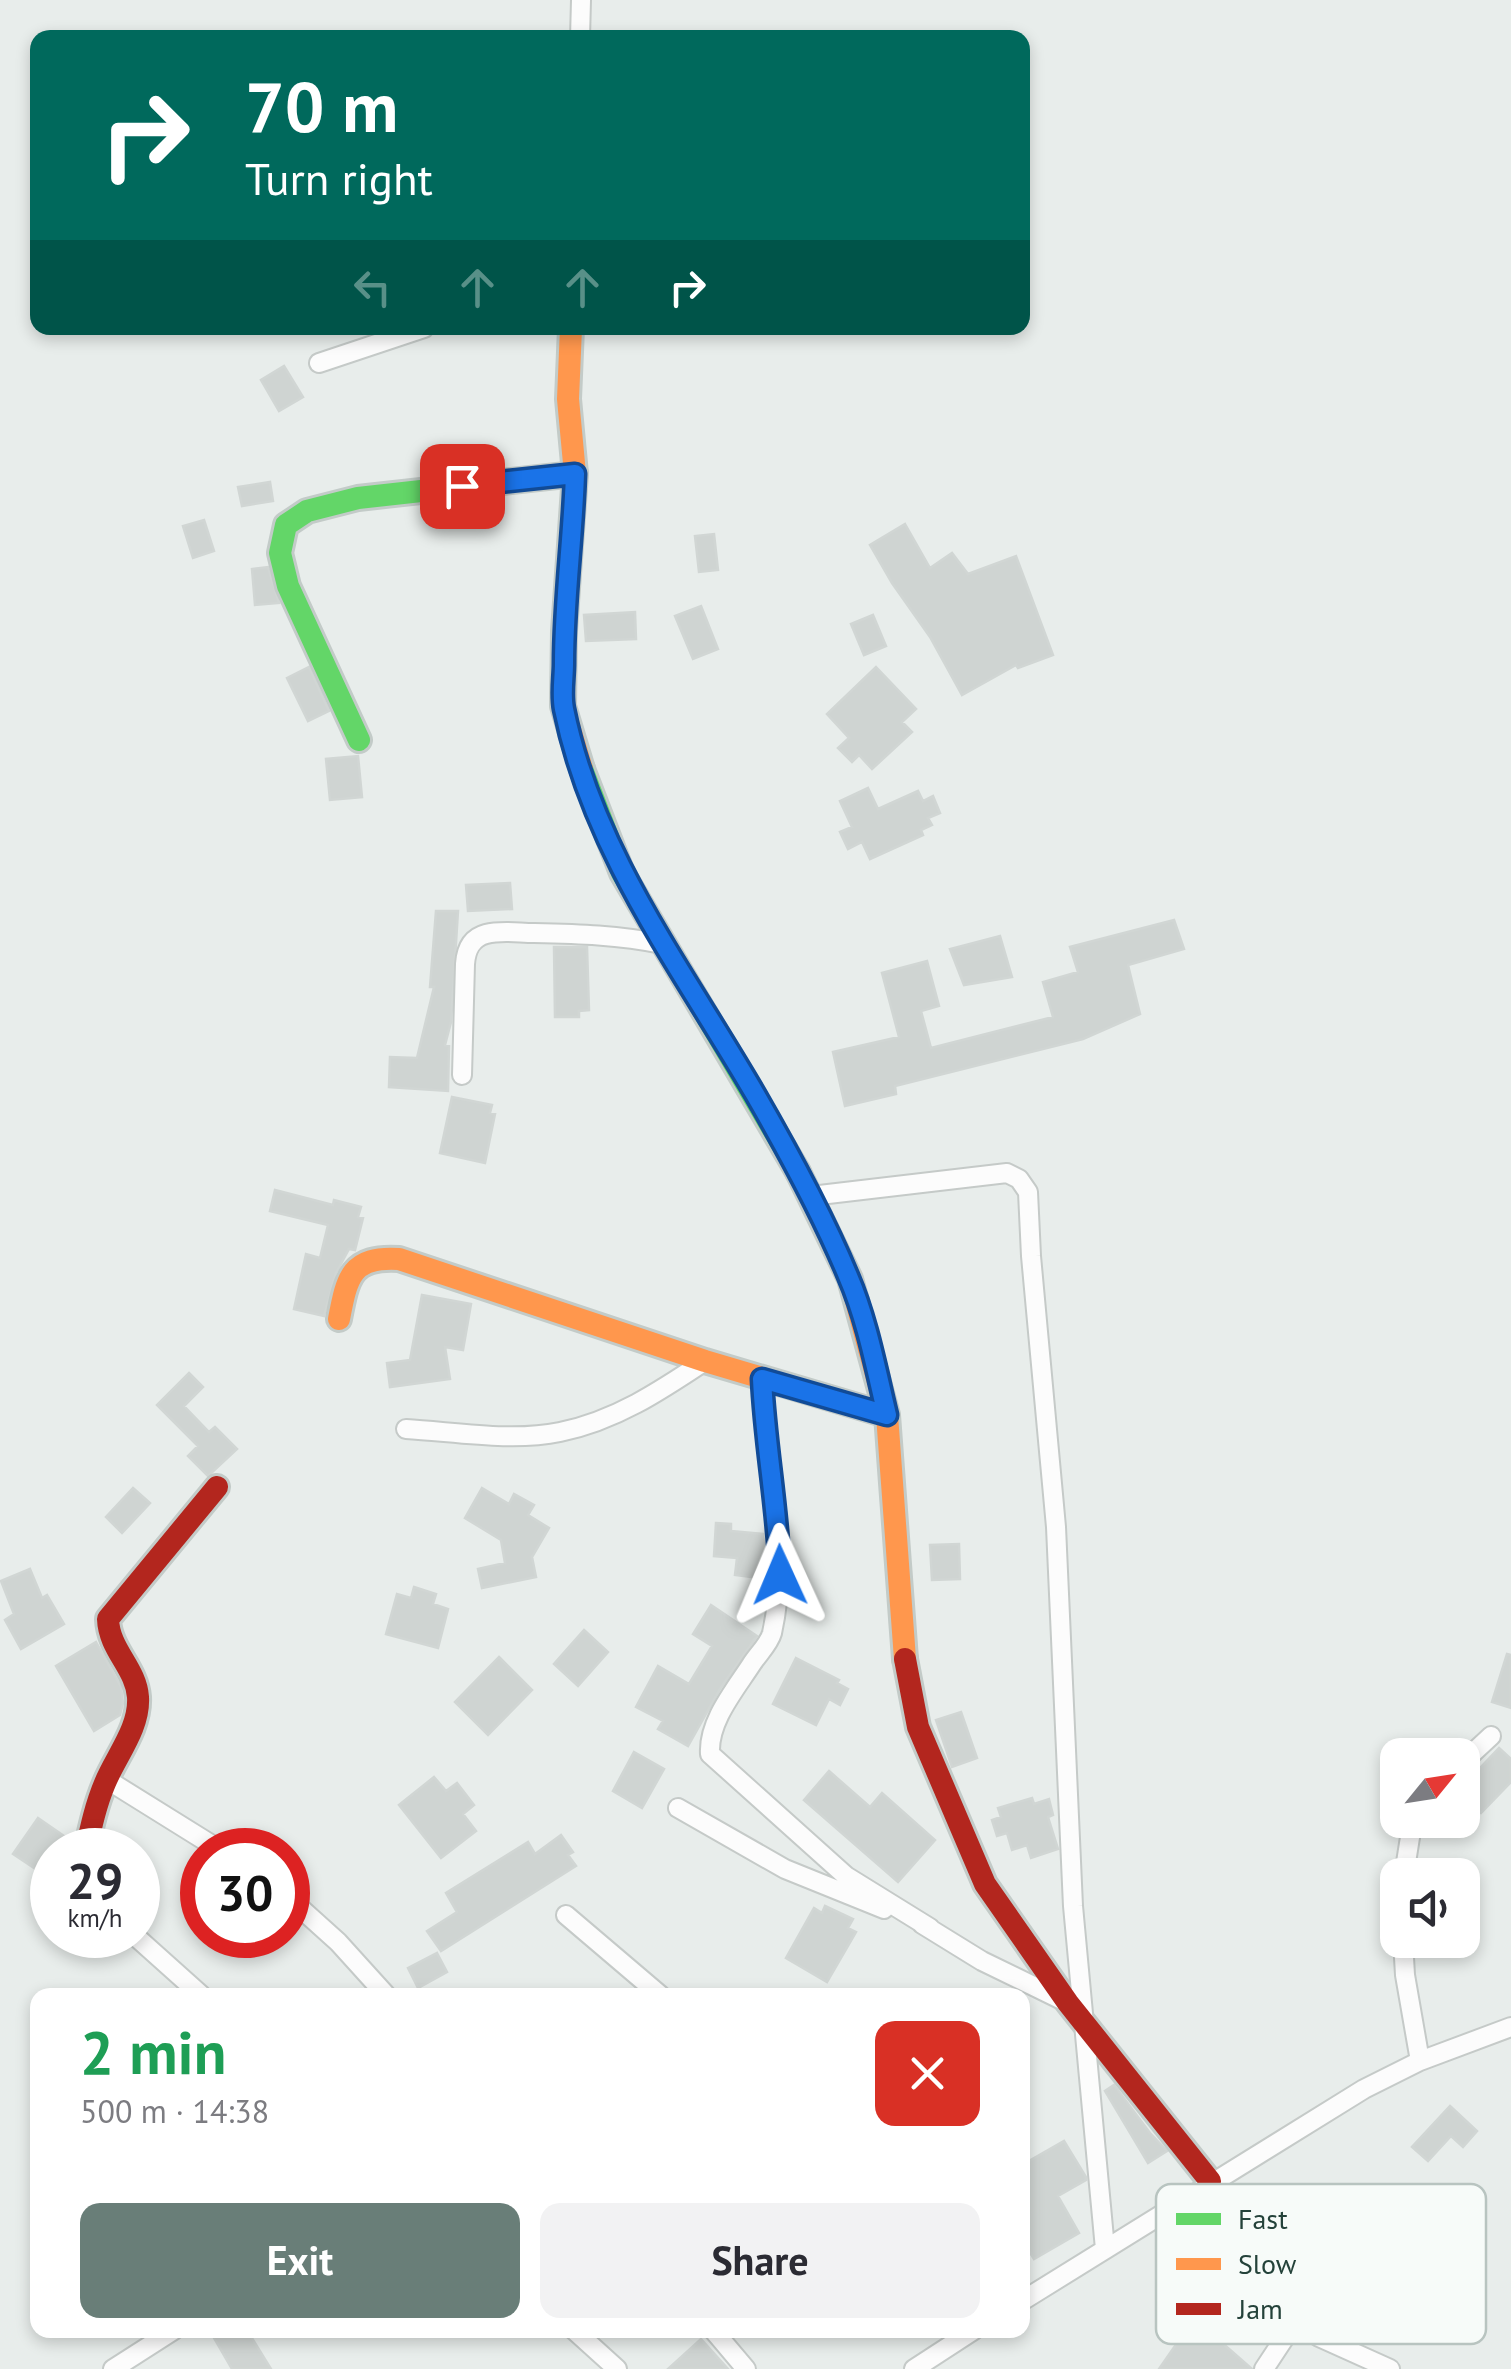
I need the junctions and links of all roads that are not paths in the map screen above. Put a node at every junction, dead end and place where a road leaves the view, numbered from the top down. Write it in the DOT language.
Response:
graph roads {
  1 [pos="581,0"];
  2 [pos="580,30"];
  3 [pos="402,335"];
  4 [pos="571,335"];
  5 [pos="319,362"];
  6 [pos="575,474"];
  7 [pos="359,740"];
  8 [pos="662,944"];
  9 [pos="462,1075"];
  10 [pos="811,1196"];
  11 [pos="339,1319"];
  12 [pos="705,1361"];
  13 [pos="762,1379"];
  14 [pos="887,1415"];
  15 [pos="406,1430"];
  16 [pos="217,1487"];
  17 [pos="1491,1736"];
  18 [pos="1480,1746"];
  19 [pos="106,1778"];
  20 [pos="678,1808"];
  21 [pos="92,1828"];
  22 [pos="185,1828"];
  23 [pos="566,1915"];
  24 [pos="310,1917"];
  25 [pos="930,1928"];
  26 [pos="160,1958"];
  27 [pos="1405,1958"];
  28 [pos="194,1988"];
  29 [pos="380,1988"];
  30 [pos="652,1988"];
  31 [pos="1075,2011"];
  32 [pos="1511,2027"];
  33 [pos="1420,2060"];
  34 [pos="1210,2181"];
  35 [pos="1206,2184"];
  36 [pos="1156,2217"];
  37 [pos="1105,2249"];
  38 [pos="1030,2296"];
  39 [pos="161,2338"];
  40 [pos="583,2338"];
  41 [pos="720,2338"];
  42 [pos="962,2338"];
  43 [pos="1280,2344"];
  44 [pos="1335,2344"];
  45 [pos="113,2369"];
  46 [pos="617,2369"];
  47 [pos="746,2369"];
  48 [pos="914,2369"];
  49 [pos="1264,2369"];
  50 [pos="1390,2369"];
  1 -- 2 [label="street"];
  3 -- 5 [label="street"];
  4 -- 6 [label="street"];
  6 -- 7 [label="street"];
  6 -- 8 [label="street"];
  8 -- 9 [label="street"];
  8 -- 10 [label="street"];
  10 -- 14 [label="street"];
  10 -- 31 [label="street"];
  11 -- 12 [label="street"];
  12 -- 13 [label="street"];
  12 -- 15 [label="street"];
  13 -- 14 [label="street"];
  13 -- 25 [label="street"];
  14 -- 31 [label="street"];
  16 -- 19 [label="street"];
  17 -- 18 [label="street"];
  19 -- 21 [label="street"];
  19 -- 22 [label="street"];
  20 -- 25 [label="street"];
  23 -- 30 [label="street"];
  24 -- 29 [label="street"];
  25 -- 31 [label="street"];
  26 -- 28 [label="street"];
  27 -- 33 [label="street"];
  31 -- 34 [label="street"];
  31 -- 37 [label="street"];
  32 -- 33 [label="street"];
  33 -- 34 [label="street"];
  34 -- 35 [label="street"];
  36 -- 37 [label="street"];
  37 -- 38 [label="street"];
  39 -- 45 [label="street"];
  40 -- 46 [label="street"];
  41 -- 47 [label="street"];
  42 -- 48 [label="street"];
  43 -- 49 [label="street"];
  44 -- 50 [label="street"];
}
